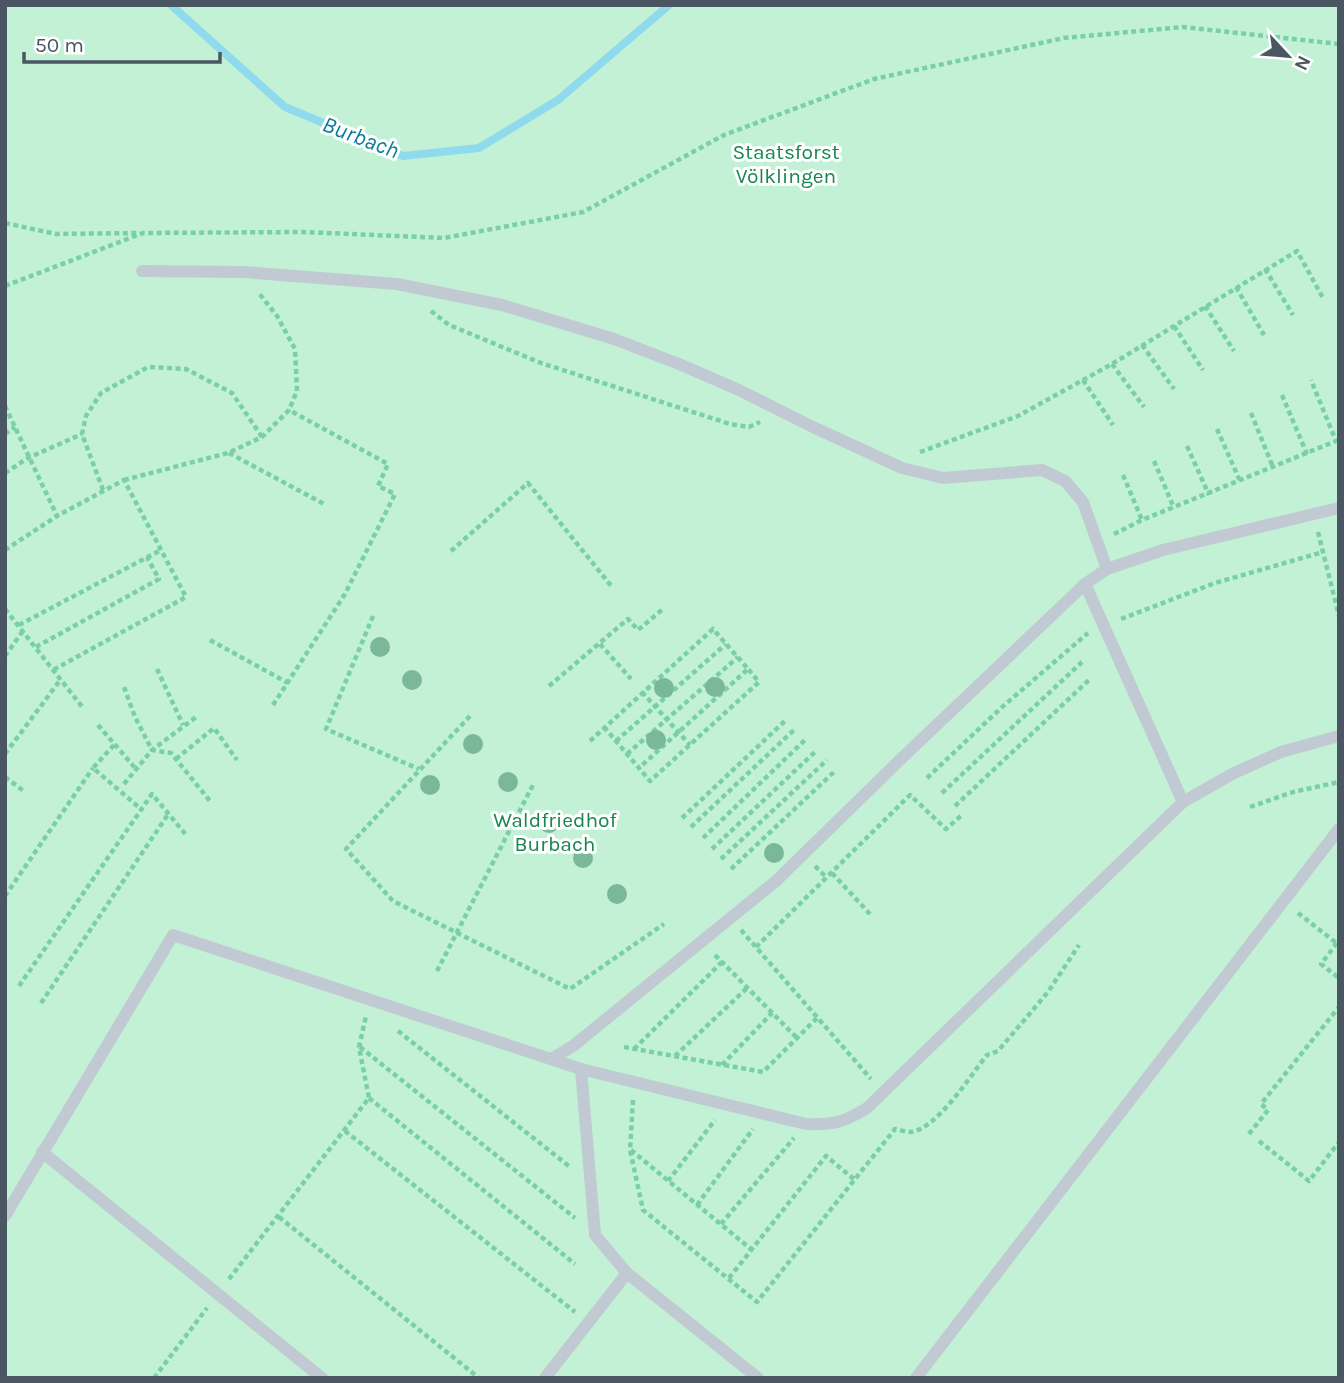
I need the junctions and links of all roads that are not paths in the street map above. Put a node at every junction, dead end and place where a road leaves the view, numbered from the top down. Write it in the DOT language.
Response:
graph roads {
  1 [pos="142,271"];
  2 [pos="1339,508"];
  3 [pos="1107,569"];
  4 [pos="1085,584"];
  5 [pos="1339,736"];
  6 [pos="1182,802"];
  7 [pos="1339,829"];
  8 [pos="553,1058"];
  9 [pos="582,1069"];
  10 [pos="41,1152"];
  11 [pos="5,1216"];
  12 [pos="627,1273"];
  13 [pos="322,1378"];
  14 [pos="545,1378"];
  15 [pos="758,1378"];
  16 [pos="916,1378"];
  1 -- 3 [label="lane"];
  2 -- 3 [label="lane"];
  3 -- 4 [label="lane"];
  4 -- 6 [label="lane"];
  4 -- 8 [label="lane"];
  5 -- 6 [label="lane"];
  6 -- 9 [label="lane"];
  7 -- 16 [label="lane"];
  8 -- 9 [label="lane"];
  8 -- 10 [label="lane"];
  9 -- 12 [label="lane"];
  10 -- 11 [label="lane"];
  10 -- 13 [label="lane"];
  12 -- 14 [label="lane"];
  12 -- 15 [label="lane"];
}
